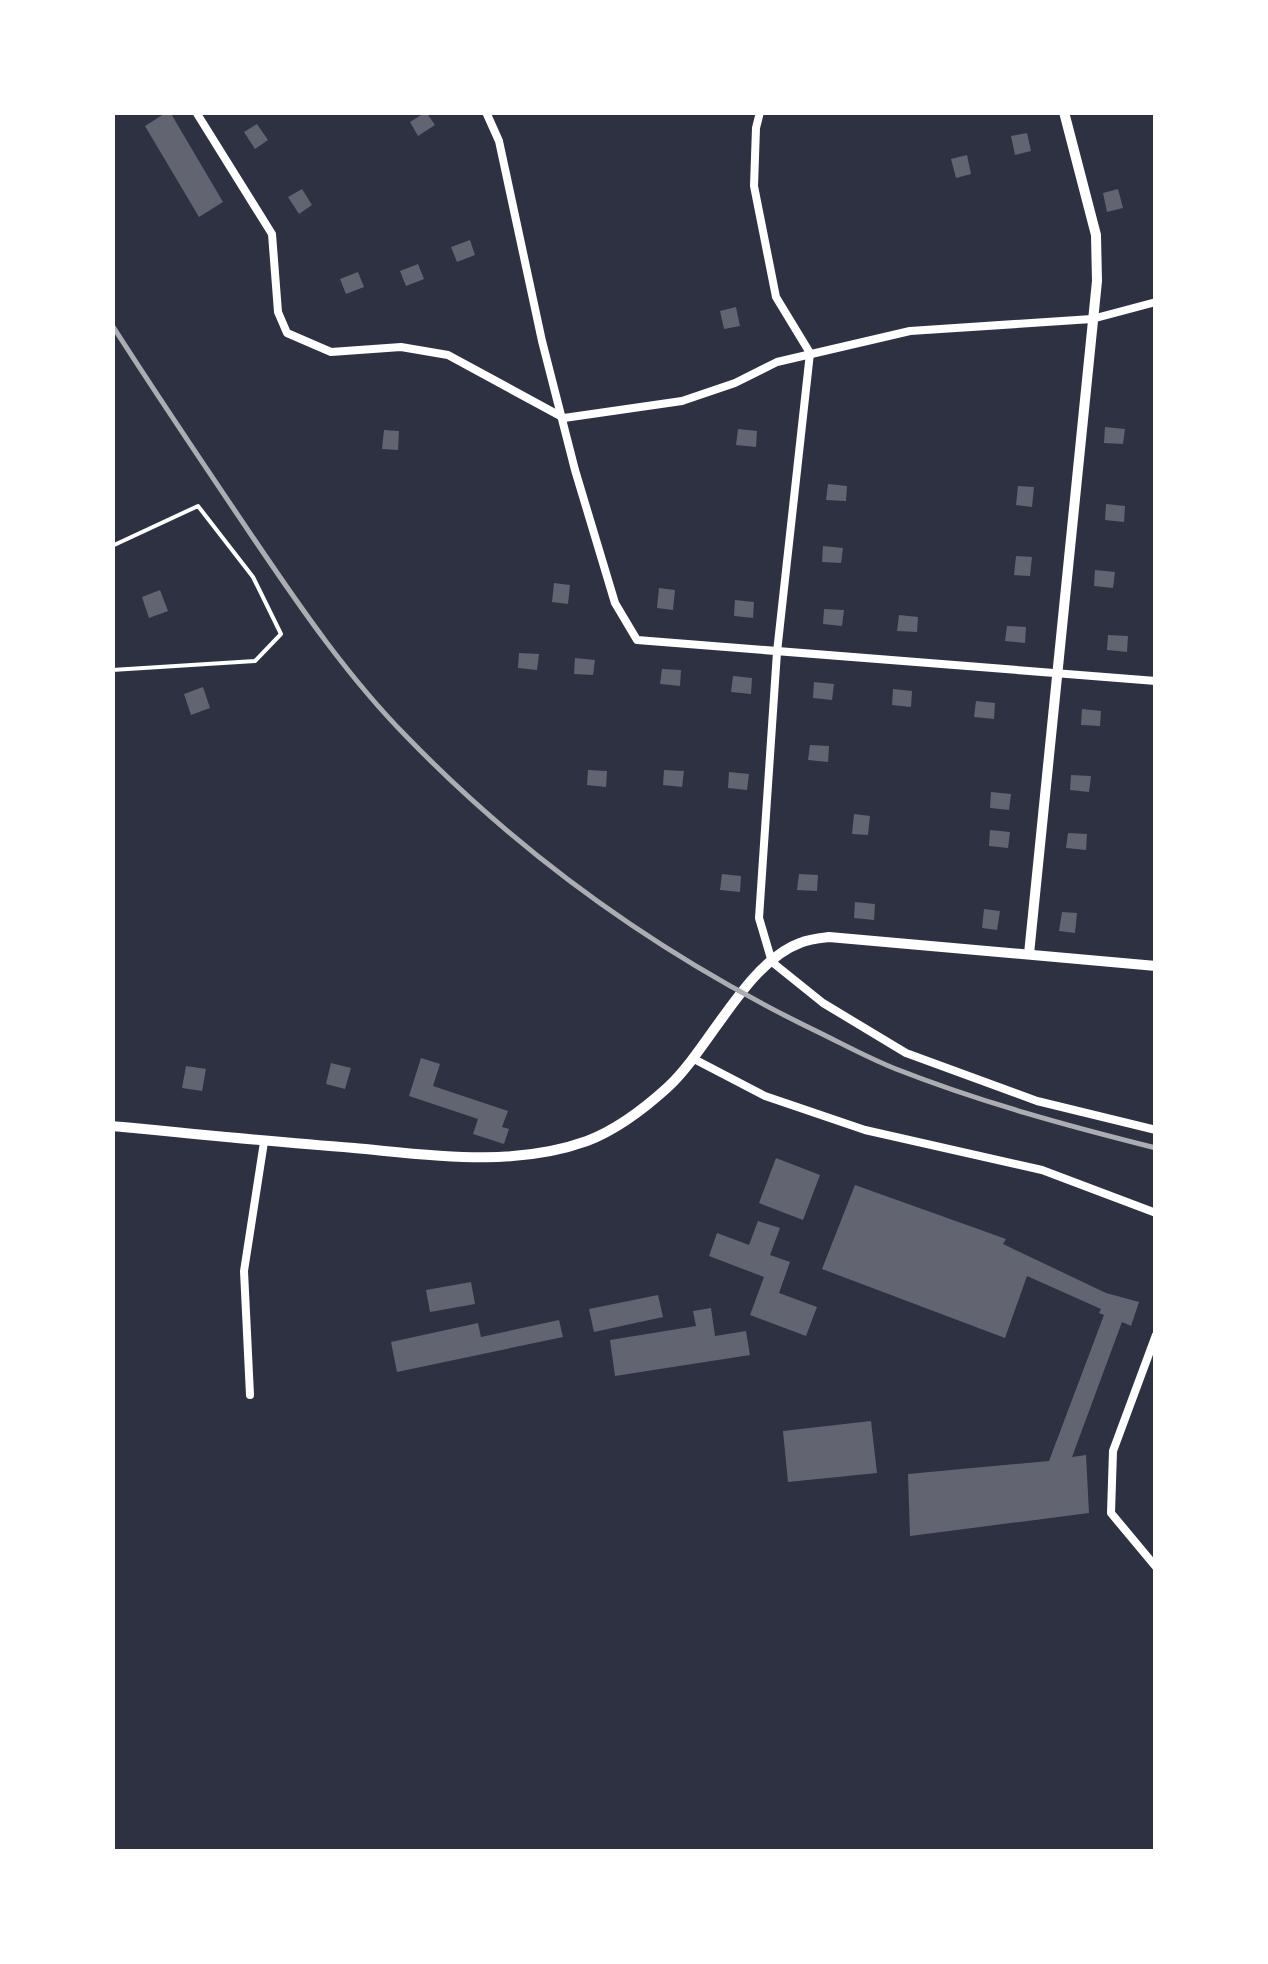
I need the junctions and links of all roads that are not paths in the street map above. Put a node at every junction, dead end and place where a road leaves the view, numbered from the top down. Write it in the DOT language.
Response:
graph roads {
  1 [pos="196,112"];
  2 [pos="486,112"];
  3 [pos="760,112"];
  4 [pos="1064,112"];
  5 [pos="1156,302"];
  6 [pos="1092,318"];
  7 [pos="810,353"];
  8 [pos="564,418"];
  9 [pos="112,546"];
  10 [pos="777,652"];
  11 [pos="112,670"];
  12 [pos="1055,673"];
  13 [pos="1156,681"];
  14 [pos="1028,954"];
  15 [pos="772,962"];
  16 [pos="1156,966"];
  17 [pos="694,1059"];
  18 [pos="112,1126"];
  19 [pos="1156,1130"];
  20 [pos="264,1142"];
  21 [pos="1156,1213"];
  22 [pos="1156,1335"];
  23 [pos="250,1395"];
  24 [pos="1156,1568"];
  1 -- 8 [label="street"];
  2 -- 8 [label="street"];
  3 -- 7 [label="street"];
  4 -- 6 [label="street"];
  5 -- 6 [label="street"];
  6 -- 7 [label="street"];
  6 -- 12 [label="street"];
  7 -- 8 [label="street"];
  7 -- 10 [label="street"];
  8 -- 10 [label="street"];
  9 -- 11 [label="lane"];
  10 -- 12 [label="street"];
  10 -- 15 [label="street"];
  12 -- 13 [label="street"];
  12 -- 14 [label="street"];
  14 -- 15 [label="street"];
  14 -- 16 [label="street"];
  15 -- 17 [label="street"];
  15 -- 19 [label="street"];
  17 -- 20 [label="street"];
  17 -- 21 [label="street"];
  18 -- 20 [label="street"];
  20 -- 23 [label="street"];
  22 -- 24 [label="street"];
}
